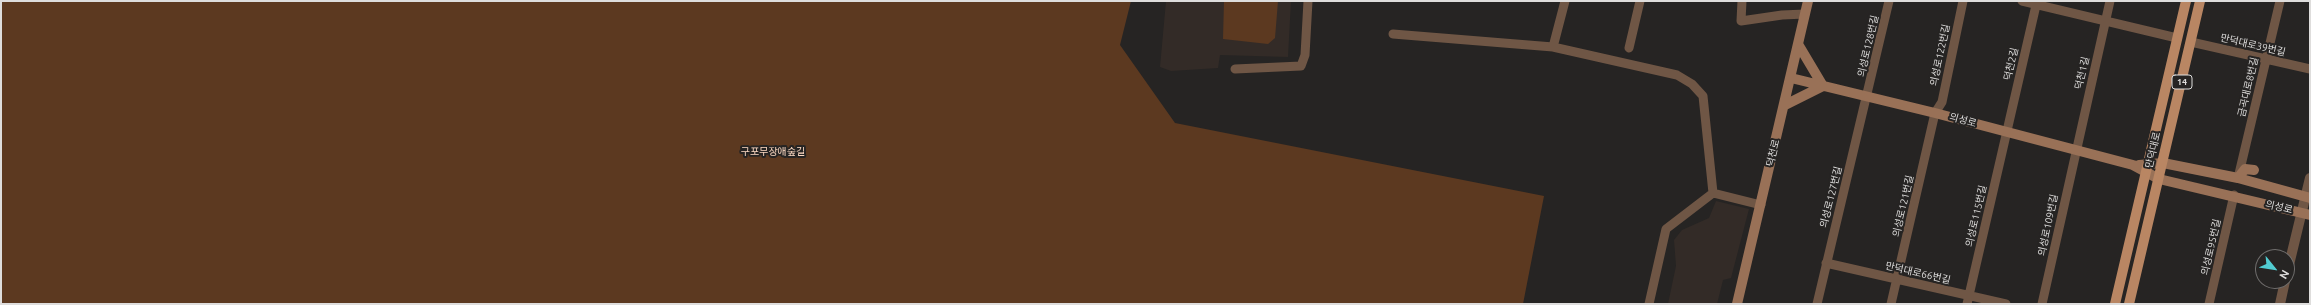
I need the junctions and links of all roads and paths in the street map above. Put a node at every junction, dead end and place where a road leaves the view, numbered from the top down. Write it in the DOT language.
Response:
graph roads {
  1 [pos="1308,1"];
  2 [pos="1565,1"];
  3 [pos="1640,1"];
  4 [pos="1742,1"];
  5 [pos="1808,1"];
  6 [pos="1889,1"];
  7 [pos="1963,1"];
  8 [pos="2022,1"];
  9 [pos="2110,1"];
  10 [pos="2186,1"];
  11 [pos="2200,1"];
  12 [pos="2280,1"];
  13 [pos="2036,3"];
  14 [pos="1805,14"];
  15 [pos="2105,22"];
  16 [pos="1393,34"];
  17 [pos="2177,38"];
  18 [pos="2191,42"];
  19 [pos="1798,44"];
  20 [pos="1553,47"];
  21 [pos="1629,48"];
  22 [pos="2266,59"];
  23 [pos="1236,69"];
  24 [pos="2310,70"];
  25 [pos="1791,78"];
  26 [pos="1822,86"];
  27 [pos="1868,96"];
  28 [pos="1785,105"];
  29 [pos="1935,113"];
  30 [pos="2006,133"];
  31 [pos="2076,150"];
  32 [pos="2163,163"];
  33 [pos="2146,168"];
  34 [pos="2254,170"];
  35 [pos="2207,172"];
  36 [pos="2238,178"];
  37 [pos="2310,178"];
  38 [pos="2159,179"];
  39 [pos="2202,188"];
  40 [pos="2230,192"];
  41 [pos="1713,193"];
  42 [pos="2308,197"];
  43 [pos="1761,205"];
  44 [pos="2306,214"];
  45 [pos="2295,249"];
  46 [pos="1826,263"];
  47 [pos="1897,279"];
  48 [pos="2283,289"];
  49 [pos="1968,300"];
  50 [pos="1649,304"];
  51 [pos="1737,304"];
  52 [pos="1817,304"];
  53 [pos="1891,304"];
  54 [pos="2006,304"];
  55 [pos="2042,304"];
  56 [pos="2115,304"];
  57 [pos="2129,304"];
  58 [pos="2209,304"];
  59 [pos="2280,304"];
  1 -- 23 [label="street"];
  2 -- 20 [label="street"];
  3 -- 21 [label="street"];
  4 -- 14 [label="street"];
  5 -- 14 [label="main road, 덕천로"];
  6 -- 27 [label="street, 의성로128번길"];
  7 -- 29 [label="street, 의성로122번길"];
  8 -- 13 [label="street"];
  9 -- 15 [label="street, 덕천1길"];
  10 -- 17 [label="main road, 만덕대로"];
  11 -- 18 [label="main road, 만덕대로 / 14"];
  12 -- 22 [label="street, 금곡대로8번길"];
  13 -- 15 [label="street"];
  13 -- 30 [label="street, 덕천2길"];
  14 -- 19 [label="main road, 덕천로"];
  15 -- 17 [label="street"];
  15 -- 31 [label="street, 덕천1길"];
  16 -- 20 [label="street"];
  17 -- 33 [label="main road, 만덕대로"];
  18 -- 22 [label="street, 만덕대로39번길"];
  18 -- 32 [label="main road, 만덕대로 / 14"];
  19 -- 25 [label="main road, 덕천로"];
  19 -- 26 [label="main road"];
  20 -- 41 [label="street"];
  22 -- 24 [label="street, 만덕대로39번길"];
  22 -- 36 [label="street, 금곡대로8번길"];
  25 -- 26 [label="main road, 의성로"];
  25 -- 28 [label="main road, 덕천로"];
  26 -- 27 [label="main road, 의성로"];
  26 -- 28 [label="main road"];
  27 -- 29 [label="main road, 의성로"];
  27 -- 46 [label="street, 의성로127번길"];
  28 -- 43 [label="main road, 덕천로"];
  29 -- 30 [label="main road, 의성로"];
  29 -- 47 [label="street, 의성로121번길"];
  30 -- 31 [label="main road, 의성로"];
  30 -- 49 [label="street, 의성로115번길"];
  31 -- 33 [label="main road, 의성로"];
  31 -- 55 [label="street, 의성로109번길"];
  32 -- 33 [label="main road, 의성로"];
  32 -- 35 [label="main road, 의성로"];
  32 -- 38 [label="main road, 만덕대로 / 14"];
  33 -- 38 [label="main road"];
  33 -- 56 [label="main road, 만덕대로"];
  34 -- 36 [label="main road"];
  35 -- 36 [label="main road, 의성로"];
  35 -- 39 [label="main road"];
  36 -- 42 [label="main road, 의성로"];
  37 -- 42 [label="street"];
  38 -- 39 [label="main road"];
  38 -- 57 [label="main road, 만덕대로 / 14"];
  39 -- 40 [label="main road, 의성로"];
  40 -- 44 [label="main road, 의성로"];
  40 -- 58 [label="street, 의성로95번길"];
  41 -- 43 [label="street"];
  41 -- 50 [label="street"];
  42 -- 44 [label="street"];
  43 -- 51 [label="main road, 덕천로"];
  44 -- 45 [label="street"];
  46 -- 47 [label="street, 만덕대로66번길"];
  46 -- 52 [label="street, 의성로127번길"];
  47 -- 49 [label="street, 만덕대로66번길"];
  47 -- 53 [label="street, 의성로121번길"];
  48 -- 59 [label="street"];
  49 -- 54 [label="street, 만덕대로66번길"];
}
